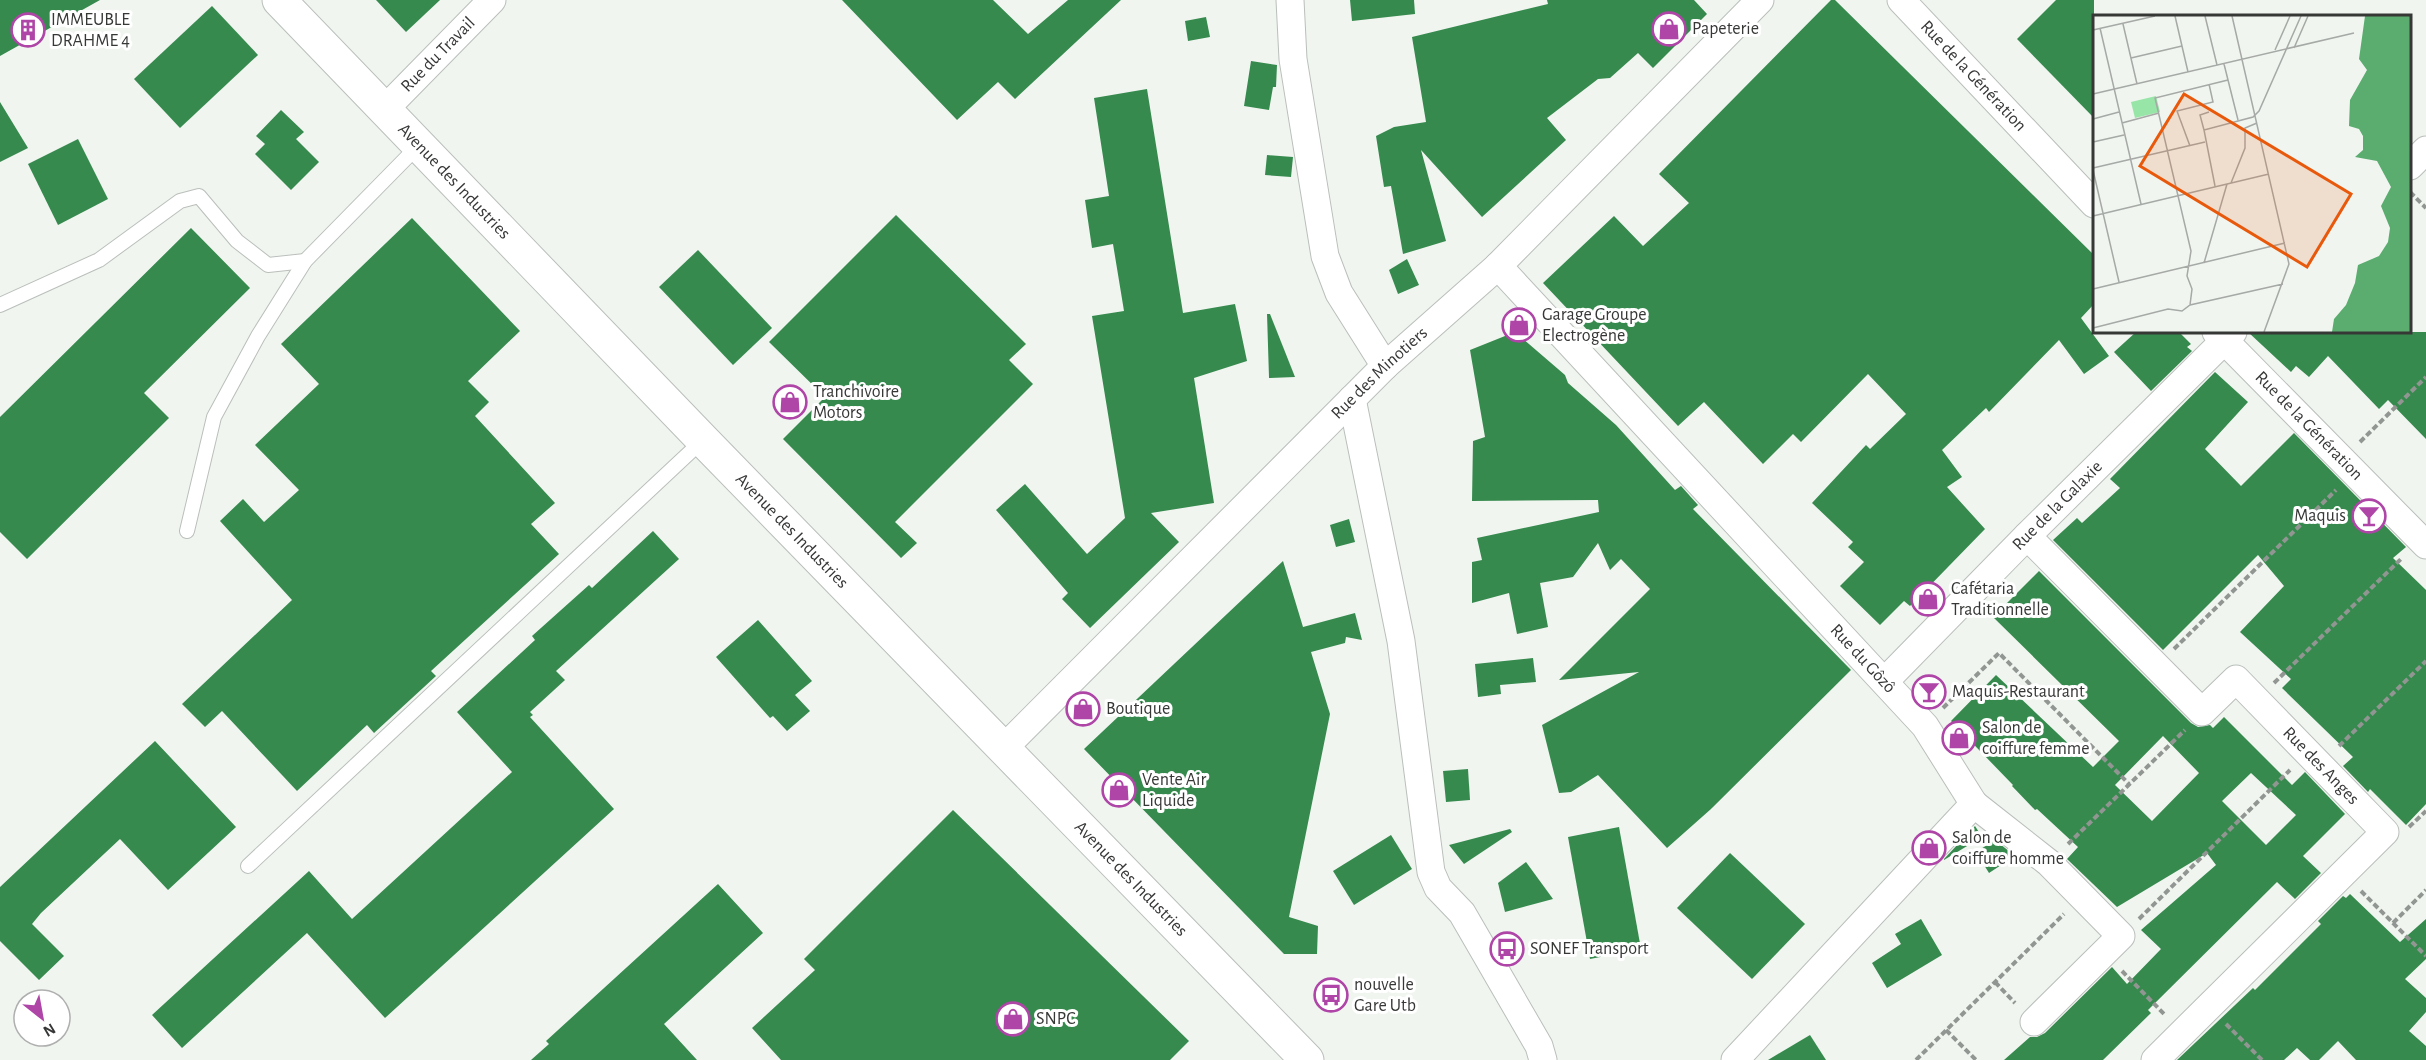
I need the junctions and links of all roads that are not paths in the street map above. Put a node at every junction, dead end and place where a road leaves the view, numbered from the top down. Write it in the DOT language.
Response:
graph roads {
  1 [pos="279,0"];
  2 [pos="492,0"];
  3 [pos="1290,0"];
  4 [pos="1760,0"];
  5 [pos="1901,0"];
  6 [pos="385,109"];
  7 [pos="419,145"];
  8 [pos="2426,150"];
  9 [pos="2411,164"];
  10 [pos="2093,203"];
  11 [pos="305,261"];
  12 [pos="1498,266"];
  13 [pos="0,305"];
  14 [pos="2224,334"];
  15 [pos="1385,366"];
  16 [pos="1352,399"];
  17 [pos="703,440"];
  18 [pos="187,531"];
  19 [pos="2027,536"];
  20 [pos="2423,543"];
  21 [pos="1886,681"];
  22 [pos="1003,749"];
  23 [pos="1974,804"];
  24 [pos="248,866"];
  25 [pos="2034,1022"];
  26 [pos="1307,1060"];
  27 [pos="1543,1060"];
  28 [pos="1735,1060"];
  29 [pos="2155,1060"];
  1 -- 6 [label="street, Avenue des Industries"];
  2 -- 6 [label="street, Rue du Travail"];
  3 -- 15 [label="street"];
  4 -- 12 [label="street, Rue des Minotiers"];
  5 -- 10 [label="street, Rue de la Génération"];
  6 -- 7 [label="street, Avenue des Industries"];
  7 -- 11 [label="lane"];
  7 -- 17 [label="street, Avenue des Industries"];
  8 -- 9 [label="street"];
  11 -- 13 [label="lane"];
  11 -- 18 [label="lane"];
  12 -- 15 [label="street, Rue des Minotiers"];
  12 -- 21 [label="street, Rue du Gôzô"];
  14 -- 19 [label="street, Rue de la Galaxie"];
  14 -- 20 [label="street, Rue de la Génération"];
  15 -- 16 [label="street, Rue des Minotiers"];
  16 -- 22 [label="street, Rue des Minotiers"];
  16 -- 27 [label="street"];
  17 -- 22 [label="street, Avenue des Industries"];
  17 -- 24 [label="lane"];
  19 -- 21 [label="street, Rue de la Galaxie"];
  19 -- 29 [label="street, Rue des Anges"];
  21 -- 23 [label="street, Rue du Gôzô"];
  22 -- 26 [label="street, Avenue des Industries"];
  23 -- 25 [label="street, Rue du Gôzô"];
  23 -- 28 [label="street"];
}
